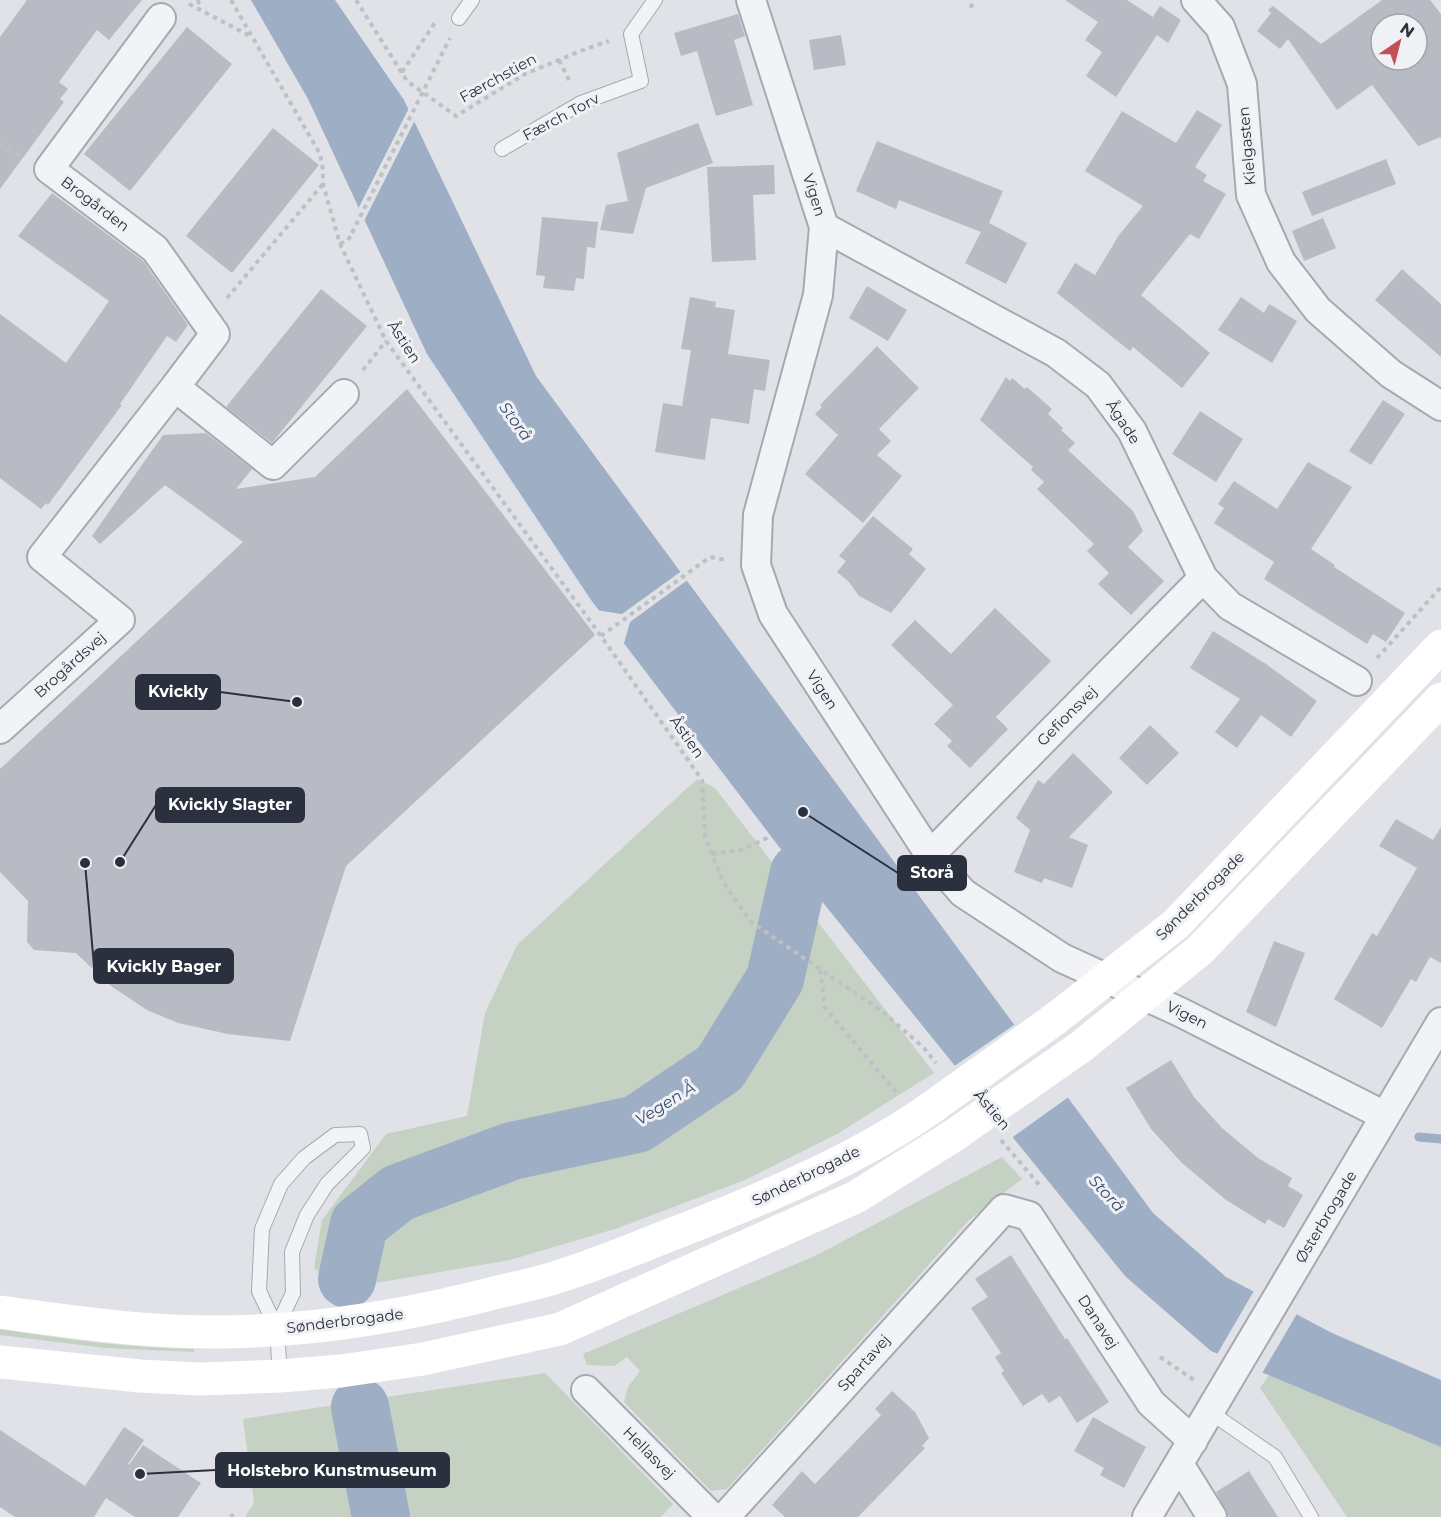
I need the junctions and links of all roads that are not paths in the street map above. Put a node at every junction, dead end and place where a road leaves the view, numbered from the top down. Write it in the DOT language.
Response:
graph roads {
  1 [pos="472,0"];
  2 [pos="655,0"];
  3 [pos="751,0"];
  4 [pos="1196,0"];
  5 [pos="171,9"];
  6 [pos="459,18"];
  7 [pos="502,149"];
  8 [pos="824,227"];
  9 [pos="175,387"];
  10 [pos="344,394"];
  11 [pos="1441,406"];
  12 [pos="1203,578"];
  13 [pos="1441,646"];
  14 [pos="1357,681"];
  15 [pos="1441,699"];
  16 [pos="0,729"];
  17 [pos="930,855"];
  18 [pos="1108,979"];
  19 [pos="1145,995"];
  20 [pos="1441,1022"];
  21 [pos="1385,1116"];
  22 [pos="1004,1209"];
  23 [pos="0,1312"];
  24 [pos="277,1329"];
  25 [pos="0,1362"];
  26 [pos="280,1376"];
  27 [pos="586,1390"];
  28 [pos="1219,1398"];
  29 [pos="1186,1452"];
  30 [pos="712,1517"];
  31 [pos="725,1517"];
  32 [pos="1147,1517"];
  33 [pos="1212,1517"];
  34 [pos="1311,1517"];
  1 -- 6 [label="lane"];
  2 -- 7 [label="lane, Færch Torv"];
  3 -- 8 [label="street, Vigen"];
  4 -- 11 [label="street, Kielgasten"];
  5 -- 9 [label="street, Brogården"];
  8 -- 12 [label="street, Ågade"];
  8 -- 17 [label="street, Vigen"];
  9 -- 10 [label="street"];
  9 -- 16 [label="street, Brogårdsvej"];
  12 -- 14 [label="street, Ågade"];
  12 -- 17 [label="street, Gefionsvej"];
  13 -- 18 [label="street, Sønderbrogade"];
  15 -- 19 [label="street"];
  17 -- 18 [label="street, Vigen"];
  18 -- 19 [label="street, Vigen"];
  18 -- 24 [label="street, Sønderbrogade, bridge"];
  19 -- 21 [label="street, Vigen"];
  19 -- 26 [label="street, bridge"];
  20 -- 21 [label="street, Østerbrogade"];
  21 -- 28 [label="street, Østerbrogade"];
  22 -- 29 [label="street, Danavej"];
  22 -- 31 [label="street, Spartavej"];
  23 -- 24 [label="street, Sønderbrogade"];
  24 -- 24 [label="lane"];
  24 -- 26 [label="lane"];
  25 -- 26 [label="street"];
  27 -- 30 [label="street, Hellasvej"];
  28 -- 29 [label="street, Østerbrogade"];
  28 -- 34 [label="lane"];
  29 -- 32 [label="street, Østerbrogade"];
  29 -- 33 [label="street, Danavej"];
}
